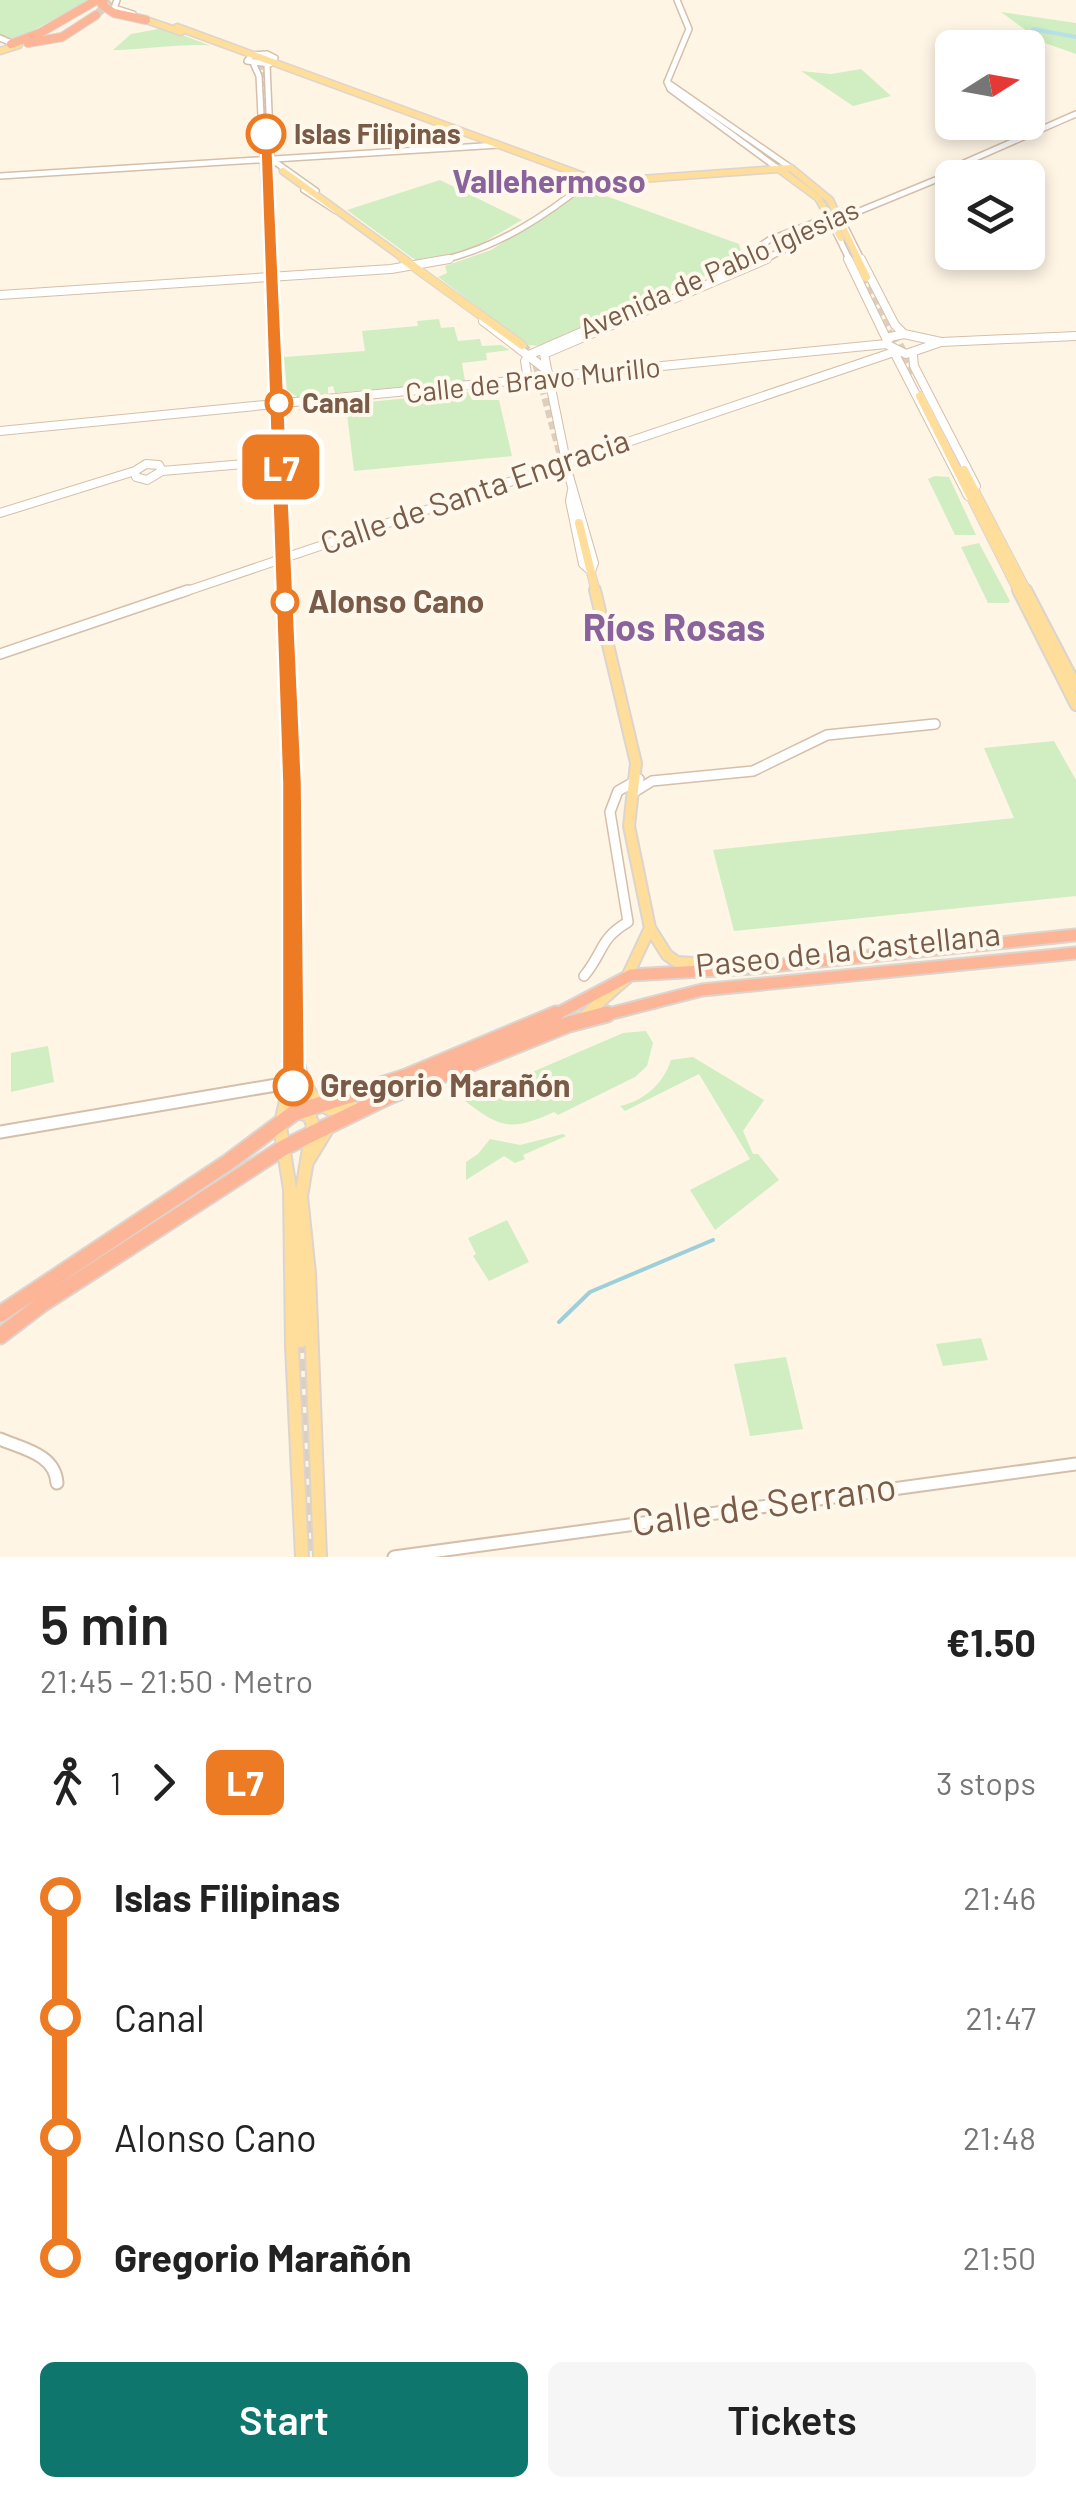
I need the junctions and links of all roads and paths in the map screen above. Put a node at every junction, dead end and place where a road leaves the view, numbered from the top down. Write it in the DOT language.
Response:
graph roads {
  1 [pos="117,0"];
  2 [pos="678,0"];
  3 [pos="98,1"];
  4 [pos="96,15"];
  5 [pos="681,15"];
  6 [pos="148,19"];
  7 [pos="177,27"];
  8 [pos="11,43"];
  9 [pos="253,56"];
  10 [pos="270,63"];
  11 [pos="254,65"];
  12 [pos="667,82"];
  13 [pos="1076,116"];
  14 [pos="499,145"];
  15 [pos="271,159"];
  16 [pos="262,160"];
  17 [pos="281,168"];
  18 [pos="792,168"];
  19 [pos="781,170"];
  20 [pos="0,176"];
  21 [pos="591,179"];
  22 [pos="265,180"];
  23 [pos="600,182"];
  24 [pos="574,192"];
  25 [pos="266,218"];
  26 [pos="836,219"];
  27 [pos="412,268"];
  28 [pos="269,277"];
  29 [pos="863,277"];
  30 [pos="0,295"];
  31 [pos="455,299"];
  32 [pos="904,334"];
  33 [pos="1076,336"];
  34 [pos="920,338"];
  35 [pos="887,342"];
  36 [pos="941,342"];
  37 [pos="522,345"];
  38 [pos="925,348"];
  39 [pos="894,352"];
  40 [pos="529,355"];
  41 [pos="912,355"];
  42 [pos="544,368"];
  43 [pos="546,378"];
  44 [pos="528,380"];
  45 [pos="923,396"];
  46 [pos="278,404"];
  47 [pos="0,431"];
  48 [pos="565,461"];
  49 [pos="279,462"];
  50 [pos="162,470"];
  51 [pos="135,471"];
  52 [pos="975,499"];
  53 [pos="0,513"];
  54 [pos="579,523"];
  55 [pos="281,558"];
  56 [pos="590,571"];
  57 [pos="0,654"];
  58 [pos="1060,678"];
  59 [pos="1075,680"];
  60 [pos="1076,705"];
  61 [pos="935,724"];
  62 [pos="636,785"];
  63 [pos="650,928"];
  64 [pos="1076,935"];
  65 [pos="1076,953"];
  66 [pos="753,968"];
  67 [pos="632,975"];
  68 [pos="584,976"];
  69 [pos="570,1024"];
  70 [pos="296,1060"];
  71 [pos="288,1082"];
  72 [pos="387,1097"];
  73 [pos="320,1105"];
  74 [pos="288,1118"];
  75 [pos="339,1120"];
  76 [pos="0,1132"];
  77 [pos="310,1134"];
  78 [pos="304,1167"];
  79 [pos="288,1168"];
  80 [pos="0,1314"];
  81 [pos="0,1336"];
  82 [pos="302,1341"];
  83 [pos="0,1439"];
  84 [pos="1076,1464"];
  85 [pos="57,1483"];
  86 [pos="302,1557"];
  87 [pos="320,1557"];
  88 [pos="394,1557"];
  1 -- 6 [label="street"];
  2 -- 5 [label="street"];
  3 -- 6 [label="highway"];
  3 -- 8 [label="highway"];
  4 -- 8 [label="highway"];
  5 -- 12 [label="main road"];
  6 -- 7 [label="main road"];
  6 -- 7 [label="main road"];
  6 -- 9 [label="main road"];
  7 -- 9 [label="main road"];
  9 -- 10 [label="main road"];
  9 -- 11 [label="street"];
  10 -- 11 [label="street"];
  10 -- 14 [label="main road"];
  10 -- 15 [label="street"];
  11 -- 16 [label="street"];
  12 -- 18 [label="street"];
  12 -- 19 [label="street"];
  13 -- 26 [label="street, Avenida de Pablo Iglesias"];
  14 -- 15 [label="street"];
  14 -- 21 [label="main road"];
  15 -- 16 [label="street"];
  15 -- 17 [label="street"];
  16 -- 20 [label="street"];
  16 -- 25 [label="street"];
  17 -- 27 [label="main road"];
  18 -- 19 [label="main road"];
  18 -- 26 [label="main road"];
  19 -- 23 [label="main road"];
  19 -- 26 [label="main road"];
  21 -- 23 [label="main road"];
  21 -- 24 [label="street"];
  22 -- 25 [label="main road"];
  23 -- 24 [label="street"];
  24 -- 27 [label="street"];
  25 -- 28 [label="main road"];
  26 -- 29 [label="main road"];
  26 -- 32 [label="street"];
  26 -- 35 [label="street"];
  26 -- 40 [label="street, Avenida de Pablo Iglesias"];
  26 -- 42 [label="street, Avenida de Pablo Iglesias"];
  27 -- 28 [label="street"];
  27 -- 31 [label="main road"];
  28 -- 30 [label="street"];
  28 -- 46 [label="main road"];
  31 -- 37 [label="main road"];
  31 -- 40 [label="street"];
  32 -- 34 [label="street"];
  32 -- 35 [label="street, Calle de Bravo Murillo"];
  33 -- 36 [label="main road"];
  34 -- 36 [label="street"];
  34 -- 38 [label="street"];
  35 -- 39 [label="street"];
  35 -- 43 [label="street, Calle de Bravo Murillo"];
  36 -- 38 [label="street"];
  38 -- 41 [label="main road"];
  39 -- 41 [label="main road"];
  39 -- 48 [label="main road, Calle de Santa Engracia"];
  39 -- 52 [label="street"];
  40 -- 42 [label="street"];
  40 -- 44 [label="street"];
  41 -- 52 [label="street"];
  42 -- 43 [label="street"];
  43 -- 44 [label="street, Calle de Bravo Murillo"];
  43 -- 48 [label="street"];
  44 -- 46 [label="street, Calle de Bravo Murillo"];
  45 -- 52 [label="main road"];
  46 -- 47 [label="street, Calle de Bravo Murillo"];
  46 -- 49 [label="main road"];
  48 -- 55 [label="street, Calle de Santa Engracia"];
  48 -- 56 [label="street"];
  49 -- 50 [label="street"];
  49 -- 55 [label="main road"];
  50 -- 51 [label="street"];
  50 -- 51 [label="street"];
  51 -- 53 [label="street"];
  52 -- 58 [label="main road"];
  52 -- 59 [label="main road"];
  54 -- 56 [label="main road"];
  55 -- 57 [label="street, Calle de Santa Engracia"];
  55 -- 70 [label="main road"];
  56 -- 62 [label="main road"];
  58 -- 59 [label="main road"];
  58 -- 60 [label="main road"];
  61 -- 62 [label="street"];
  62 -- 63 [label="main road"];
  62 -- 68 [label="street"];
  63 -- 66 [label="main road, Paseo de la Castellana"];
  63 -- 67 [label="main road, Paseo de la Castellana"];
  64 -- 66 [label="highway, Paseo de la Castellana"];
  65 -- 69 [label="highway, Paseo de la Castellana"];
  66 -- 67 [label="highway, Paseo de la Castellana"];
  67 -- 69 [label="main road, Paseo de la Castellana"];
  67 -- 73 [label="highway, Paseo de la Castellana"];
  69 -- 72 [label="highway, Paseo de la Castellana"];
  70 -- 71 [label="main road"];
  70 -- 73 [label="main road"];
  71 -- 74 [label="main road"];
  71 -- 76 [label="street"];
  72 -- 73 [label="main road"];
  72 -- 75 [label="highway, Paseo de la Castellana"];
  73 -- 74 [label="highway, Paseo de la Castellana"];
  74 -- 77 [label="main road"];
  74 -- 79 [label="main road"];
  74 -- 80 [label="highway"];
  75 -- 77 [label="highway, Paseo de la Castellana"];
  75 -- 78 [label="main road"];
  77 -- 78 [label="main road"];
  77 -- 79 [label="highway, Paseo de la Castellana"];
  78 -- 87 [label="main road"];
  79 -- 81 [label="highway"];
  79 -- 82 [label="main road"];
  79 -- 86 [label="main road"];
  83 -- 85 [label="main road"];
  84 -- 88 [label="street, Calle de Serrano"];
}
